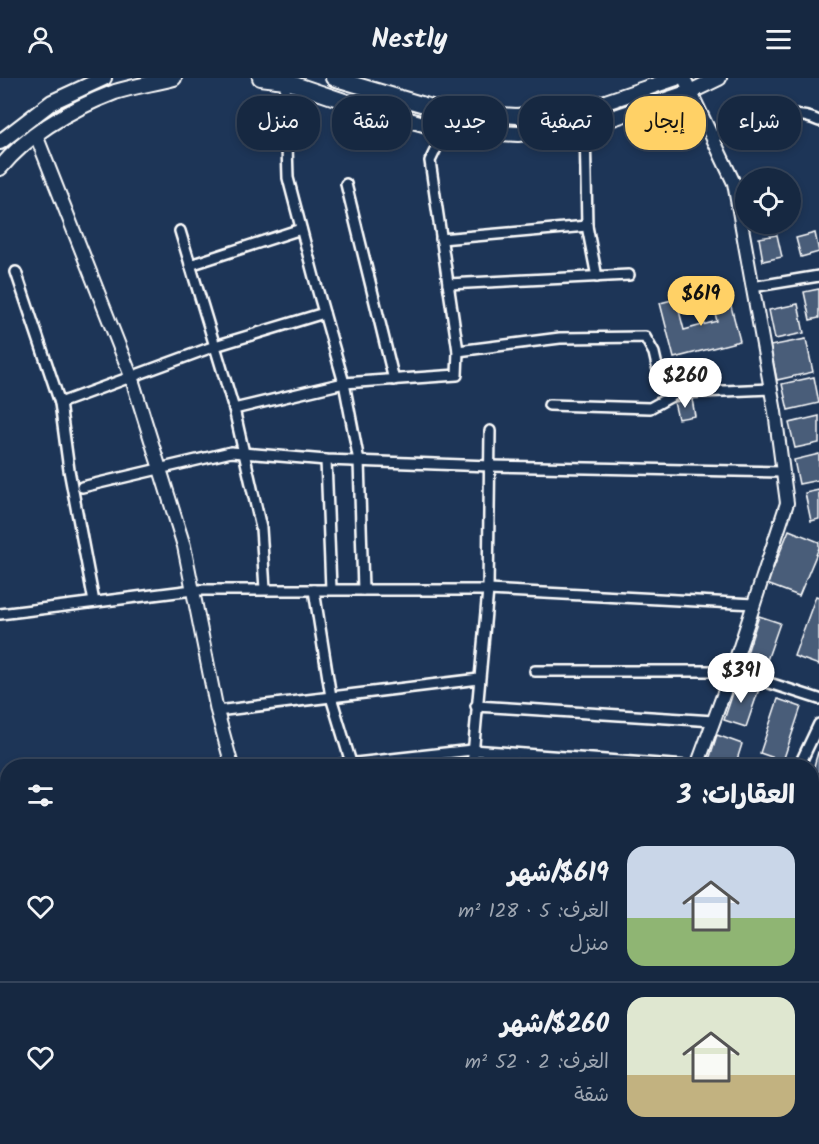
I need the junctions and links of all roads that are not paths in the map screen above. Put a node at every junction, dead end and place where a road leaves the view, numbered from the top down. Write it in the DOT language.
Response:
graph roads {
  1 [pos="104,78"];
  2 [pos="174,78"];
  3 [pos="260,78"];
  4 [pos="333,78"];
  5 [pos="676,78"];
  6 [pos="684,78"];
  7 [pos="718,78"];
  8 [pos="285,81"];
  9 [pos="690,92"];
  10 [pos="613,118"];
  11 [pos="819,121"];
  12 [pos="423,124"];
  13 [pos="36,135"];
  14 [pos="712,137"];
  15 [pos="0,142"];
  16 [pos="435,150"];
  17 [pos="586,150"];
  18 [pos="0,168"];
  19 [pos="346,184"];
  20 [pos="588,226"];
  21 [pos="301,230"];
  22 [pos="180,231"];
  23 [pos="441,239"];
  24 [pos="190,264"];
  25 [pos="16,272"];
  26 [pos="629,275"];
  27 [pos="819,276"];
  28 [pos="597,277"];
  29 [pos="448,284"];
  30 [pos="752,287"];
  31 [pos="324,313"];
  32 [pos="215,346"];
  33 [pos="458,351"];
  34 [pos="131,376"];
  35 [pos="394,380"];
  36 [pos="344,383"];
  37 [pos="771,389"];
  38 [pos="677,393"];
  39 [pos="60,403"];
  40 [pos="549,405"];
  41 [pos="234,409"];
  42 [pos="490,431"];
  43 [pos="242,453"];
  44 [pos="326,460"];
  45 [pos="358,461"];
  46 [pos="490,466"];
  47 [pos="160,468"];
  48 [pos="783,472"];
  49 [pos="82,487"];
  50 [pos="193,590"];
  51 [pos="265,590"];
  52 [pos="314,590"];
  53 [pos="331,590"];
  54 [pos="363,590"];
  55 [pos="488,590"];
  56 [pos="94,602"];
  57 [pos="754,604"];
  58 [pos="0,614"];
  59 [pos="535,671"];
  60 [pos="732,671"];
  61 [pos="479,679"];
  62 [pos="332,697"];
  63 [pos="819,699"];
  64 [pos="476,706"];
  65 [pos="218,711"];
  66 [pos="714,721"];
  67 [pos="819,724"];
  68 [pos="472,750"];
  69 [pos="230,759"];
  70 [pos="349,759"];
  71 [pos="399,759"];
  72 [pos="472,759"];
  73 [pos="593,759"];
  74 [pos="700,759"];
  75 [pos="802,759"];
  1 -- 15 [label="main road"];
  2 -- 13 [label="main road"];
  3 -- 8 [label="main road"];
  4 -- 5 [label="main road"];
  6 -- 9 [label="street"];
  7 -- 9 [label="main road"];
  8 -- 12 [label="main road"];
  8 -- 21 [label="street"];
  9 -- 10 [label="main road"];
  9 -- 14 [label="street"];
  11 -- 14 [label="street"];
  13 -- 18 [label="main road"];
  13 -- 34 [label="street"];
  14 -- 30 [label="street"];
  16 -- 23 [label="street"];
  17 -- 20 [label="street"];
  19 -- 35 [label="street"];
  20 -- 23 [label="street"];
  20 -- 28 [label="street"];
  21 -- 24 [label="street"];
  21 -- 31 [label="street"];
  22 -- 24 [label="street"];
  23 -- 29 [label="street"];
  24 -- 32 [label="street"];
  25 -- 39 [label="street"];
  26 -- 28 [label="street"];
  27 -- 30 [label="street"];
  28 -- 29 [label="street"];
  29 -- 33 [label="street"];
  30 -- 37 [label="street"];
  31 -- 32 [label="street"];
  31 -- 36 [label="street"];
  32 -- 34 [label="street"];
  32 -- 41 [label="street"];
  33 -- 35 [label="street"];
  33 -- 38 [label="street"];
  34 -- 39 [label="street"];
  34 -- 47 [label="street"];
  35 -- 36 [label="street"];
  36 -- 41 [label="street"];
  36 -- 45 [label="street"];
  37 -- 38 [label="street"];
  37 -- 48 [label="street"];
  38 -- 40 [label="street"];
  39 -- 56 [label="street"];
  41 -- 43 [label="street"];
  42 -- 46 [label="street"];
  43 -- 44 [label="street"];
  43 -- 47 [label="street"];
  43 -- 51 [label="street"];
  44 -- 45 [label="street"];
  44 -- 53 [label="street"];
  45 -- 46 [label="street"];
  45 -- 54 [label="street"];
  46 -- 48 [label="street"];
  46 -- 55 [label="street"];
  47 -- 49 [label="street"];
  47 -- 50 [label="street"];
  48 -- 57 [label="street"];
  50 -- 51 [label="street"];
  50 -- 56 [label="street"];
  50 -- 65 [label="street"];
  51 -- 52 [label="street"];
  52 -- 53 [label="street"];
  52 -- 62 [label="street"];
  53 -- 54 [label="street"];
  54 -- 55 [label="street"];
  55 -- 57 [label="street"];
  55 -- 61 [label="street"];
  56 -- 58 [label="street"];
  57 -- 60 [label="street"];
  59 -- 60 [label="street"];
  60 -- 63 [label="street"];
  60 -- 66 [label="street"];
  61 -- 62 [label="street"];
  61 -- 64 [label="street"];
  62 -- 65 [label="street"];
  62 -- 70 [label="street"];
  64 -- 66 [label="street"];
  64 -- 68 [label="street"];
  65 -- 69 [label="street"];
  66 -- 74 [label="street"];
  67 -- 75 [label="street"];
  68 -- 71 [label="street"];
  68 -- 72 [label="street"];
  68 -- 73 [label="street"];
}
